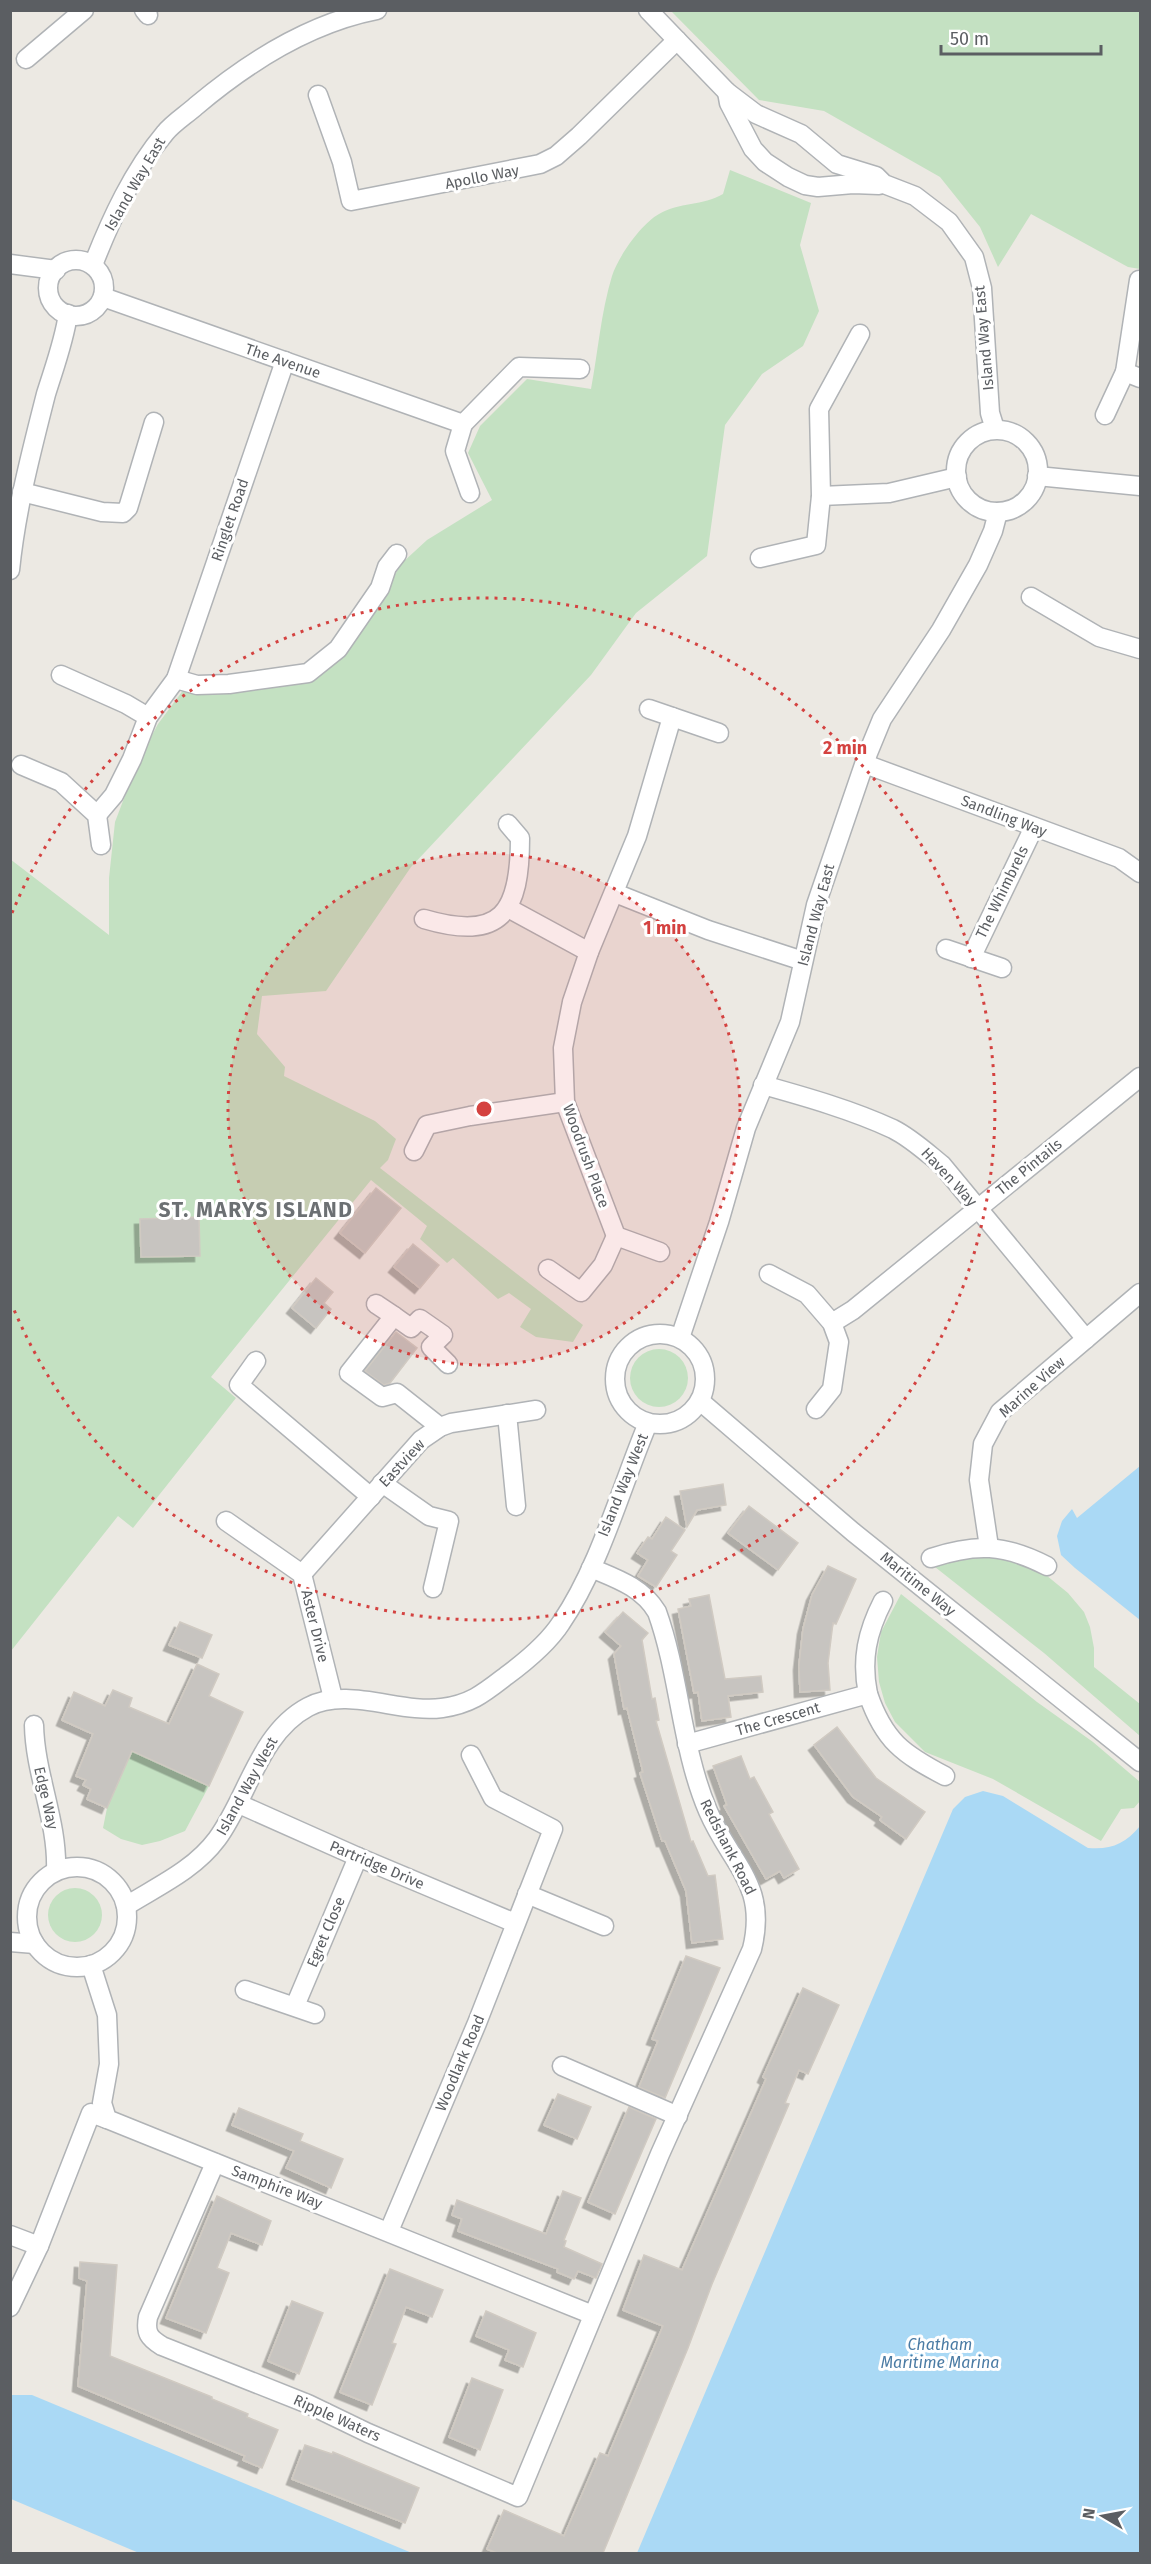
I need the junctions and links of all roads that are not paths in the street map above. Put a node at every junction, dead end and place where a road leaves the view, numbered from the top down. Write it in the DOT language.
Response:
graph roads {
  1 [pos="84,10"];
  2 [pos="376,10"];
  3 [pos="648,10"];
  4 [pos="677,40"];
  5 [pos="26,59"];
  6 [pos="727,92"];
  7 [pos="318,95"];
  8 [pos="884,184"];
  9 [pos="14,265"];
  10 [pos="93,265"];
  11 [pos="56,270"];
  12 [pos="1139,280"];
  13 [pos="49,292"];
  14 [pos="103,297"];
  15 [pos="68,314"];
  16 [pos="860,334"];
  17 [pos="285,361"];
  18 [pos="580,369"];
  19 [pos="1133,375"];
  20 [pos="1105,415"];
  21 [pos="154,422"];
  22 [pos="463,424"];
  23 [pos="995,429"];
  24 [pos="1037,476"];
  25 [pos="957,477"];
  26 [pos="19,482"];
  27 [pos="1140,486"];
  28 [pos="470,493"];
  29 [pos="822,496"];
  30 [pos="998,512"];
  31 [pos="397,554"];
  32 [pos="760,558"];
  33 [pos="10,570"];
  34 [pos="1031,597"];
  35 [pos="1140,649"];
  36 [pos="61,675"];
  37 [pos="176,679"];
  38 [pos="649,709"];
  39 [pos="148,717"];
  40 [pos="672,717"];
  41 [pos="719,733"];
  42 [pos="864,764"];
  43 [pos="21,765"];
  44 [pos="97,815"];
  45 [pos="508,825"];
  46 [pos="1034,827"];
  47 [pos="101,845"];
  48 [pos="1140,873"];
  49 [pos="615,893"];
  50 [pos="508,908"];
  51 [pos="424,919"];
  52 [pos="946,949"];
  53 [pos="589,952"];
  54 [pos="971,957"];
  55 [pos="803,961"];
  56 [pos="1002,968"];
  57 [pos="1140,1077"];
  58 [pos="764,1085"];
  59 [pos="565,1102"];
  60 [pos="414,1150"];
  61 [pos="978,1208"];
  62 [pos="616,1236"];
  63 [pos="660,1252"];
  64 [pos="548,1269"];
  65 [pos="769,1274"];
  66 [pos="1140,1293"];
  67 [pos="376,1304"];
  68 [pos="394,1316"];
  69 [pos="832,1323"];
  70 [pos="680,1338"];
  71 [pos="1086,1339"];
  72 [pos="256,1361"];
  73 [pos="448,1364"];
  74 [pos="700,1401"];
  75 [pos="816,1409"];
  76 [pos="536,1410"];
  77 [pos="507,1414"];
  78 [pos="648,1423"];
  79 [pos="440,1427"];
  80 [pos="376,1490"];
  81 [pos="516,1506"];
  82 [pos="226,1521"];
  83 [pos="989,1547"];
  84 [pos="930,1558"];
  85 [pos="1047,1566"];
  86 [pos="591,1568"];
  87 [pos="302,1574"];
  88 [pos="433,1588"];
  89 [pos="883,1601"];
  90 [pos="868,1694"];
  91 [pos="333,1698"];
  92 [pos="34,1725"];
  93 [pos="687,1744"];
  94 [pos="471,1755"];
  95 [pos="1140,1762"];
  96 [pos="945,1776"];
  97 [pos="239,1804"];
  98 [pos="358,1857"];
  99 [pos="56,1871"];
  100 [pos="527,1894"];
  101 [pos="29,1902"];
  102 [pos="126,1906"];
  103 [pos="10,1909"];
  104 [pos="515,1923"];
  105 [pos="604,1926"];
  106 [pos="10,1942"];
  107 [pos="35,1944"];
  108 [pos="91,1965"];
  109 [pos="245,1990"];
  110 [pos="295,2006"];
  111 [pos="315,2014"];
  112 [pos="562,2066"];
  113 [pos="678,2116"];
  114 [pos="107,2119"];
  115 [pos="215,2163"];
  116 [pos="389,2231"];
  117 [pos="10,2235"];
  118 [pos="39,2246"];
  119 [pos="10,2307"];
  120 [pos="593,2315"];
  1 -- 5 [label="street"];
  2 -- 10 [label="street, Island Way East"];
  3 -- 4 [label="street, Island Way East"];
  4 -- 6 [label="street, Island Way East"];
  4 -- 7 [label="street, Apollo Way"];
  6 -- 8 [label="street, Island Way East"];
  6 -- 8 [label="street, Island Way East"];
  8 -- 23 [label="street, Island Way East"];
  9 -- 11 [label="street"];
  9 -- 13 [label="street"];
  10 -- 11 [label="street"];
  10 -- 14 [label="street"];
  11 -- 13 [label="street"];
  12 -- 19 [label="street"];
  13 -- 15 [label="street"];
  14 -- 15 [label="street"];
  14 -- 17 [label="street, The Avenue"];
  15 -- 26 [label="street"];
  16 -- 29 [label="street"];
  17 -- 22 [label="street, The Avenue"];
  17 -- 37 [label="street, Ringlet Road"];
  18 -- 22 [label="street"];
  19 -- 20 [label="street"];
  21 -- 26 [label="street"];
  22 -- 28 [label="street"];
  23 -- 24 [label="street"];
  23 -- 25 [label="street"];
  24 -- 27 [label="street"];
  24 -- 30 [label="street"];
  25 -- 29 [label="street"];
  25 -- 30 [label="street"];
  26 -- 33 [label="street"];
  29 -- 32 [label="street"];
  30 -- 42 [label="street, Island Way East"];
  31 -- 37 [label="street"];
  34 -- 35 [label="street"];
  36 -- 39 [label="street"];
  37 -- 39 [label="street, Ringlet Road"];
  38 -- 40 [label="street"];
  39 -- 44 [label="street, Ringlet Road"];
  40 -- 41 [label="street"];
  40 -- 49 [label="street, Woodrush Place"];
  42 -- 46 [label="street, Sandling Way"];
  42 -- 55 [label="street, Island Way East"];
  43 -- 44 [label="street"];
  44 -- 47 [label="street"];
  45 -- 50 [label="street"];
  46 -- 48 [label="street, Sandling Way"];
  46 -- 54 [label="street, The Whimbrels"];
  49 -- 53 [label="street, Woodrush Place"];
  49 -- 55 [label="street"];
  50 -- 51 [label="street"];
  50 -- 53 [label="street"];
  52 -- 54 [label="street, The Whimbrels"];
  53 -- 59 [label="street, Woodrush Place"];
  54 -- 56 [label="street, The Whimbrels"];
  55 -- 58 [label="street, Island Way East"];
  57 -- 61 [label="street, The Pintails"];
  58 -- 61 [label="street, Haven Way"];
  58 -- 70 [label="street, Island Way East"];
  59 -- 60 [label="street"];
  59 -- 62 [label="street, Woodrush Place"];
  61 -- 69 [label="street, The Pintails"];
  61 -- 71 [label="street, Haven Way"];
  62 -- 63 [label="street"];
  62 -- 64 [label="street"];
  65 -- 69 [label="street"];
  66 -- 71 [label="street, Marine View"];
  67 -- 68 [label="street"];
  68 -- 73 [label="street"];
  68 -- 79 [label="street"];
  69 -- 75 [label="street"];
  70 -- 74 [label="street"];
  70 -- 78 [label="street"];
  71 -- 83 [label="street, Marine View"];
  72 -- 80 [label="street"];
  74 -- 78 [label="street"];
  74 -- 95 [label="street, Maritime Way"];
  76 -- 77 [label="street, Eastview"];
  77 -- 79 [label="street, Eastview"];
  77 -- 81 [label="street"];
  78 -- 86 [label="street, Island Way West"];
  79 -- 80 [label="street, Eastview"];
  80 -- 87 [label="street, Eastview"];
  80 -- 88 [label="street"];
  82 -- 87 [label="street, Aster Drive"];
  83 -- 84 [label="street"];
  83 -- 85 [label="street"];
  86 -- 91 [label="street, Island Way West"];
  86 -- 93 [label="street, Redshank Road"];
  87 -- 91 [label="street, Aster Drive"];
  89 -- 90 [label="street"];
  90 -- 93 [label="street, The Crescent"];
  90 -- 96 [label="street"];
  91 -- 97 [label="street, Island Way West"];
  92 -- 99 [label="street, Edge Way"];
  93 -- 113 [label="street, Redshank Road"];
  94 -- 100 [label="street, Woodlark Road"];
  97 -- 98 [label="street, Partridge Drive"];
  97 -- 102 [label="street, Island Way West"];
  98 -- 104 [label="street, Partridge Drive"];
  98 -- 110 [label="street, Egret Close"];
  99 -- 101 [label="street"];
  99 -- 102 [label="street"];
  100 -- 104 [label="street, Woodlark Road"];
  100 -- 105 [label="street"];
  101 -- 103 [label="street"];
  101 -- 107 [label="street"];
  102 -- 108 [label="street"];
  104 -- 116 [label="street, Woodlark Road"];
  106 -- 107 [label="street"];
  107 -- 108 [label="street"];
  108 -- 114 [label="street"];
  109 -- 110 [label="street"];
  110 -- 111 [label="street"];
  112 -- 113 [label="street"];
  113 -- 120 [label="street, Redshank Road"];
  114 -- 115 [label="street, Samphire Way"];
  114 -- 118 [label="street"];
  115 -- 116 [label="street, Samphire Way"];
  115 -- 120 [label="street, Ripple Waters"];
  116 -- 120 [label="street, Samphire Way"];
  117 -- 118 [label="street"];
  118 -- 119 [label="street"];
}
